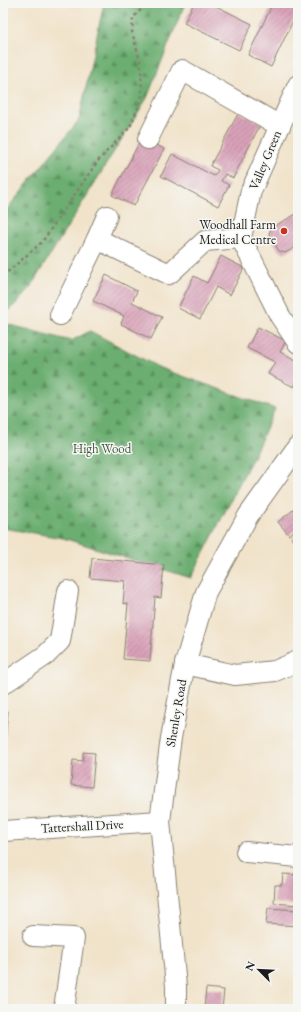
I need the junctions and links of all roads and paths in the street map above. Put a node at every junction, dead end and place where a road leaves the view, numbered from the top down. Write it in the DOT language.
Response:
graph roads {
  1 [pos="147,3"];
  2 [pos="298,85"];
  3 [pos="280,126"];
  4 [pos="148,139"];
  5 [pos="108,216"];
  6 [pos="241,238"];
  7 [pos="96,239"];
  8 [pos="3,276"];
  9 [pos="60,315"];
  10 [pos="298,343"];
  11 [pos="298,446"];
  12 [pos="68,591"];
  13 [pos="298,661"];
  14 [pos="185,664"];
  15 [pos="3,684"];
  16 [pos="160,821"];
  17 [pos="3,831"];
  18 [pos="246,852"];
  19 [pos="298,857"];
  20 [pos="33,936"];
  21 [pos="64,1009"];
  22 [pos="176,1009"];
  1 -- 8 [label="path"];
  2 -- 3 [label="street, Valley Green"];
  3 -- 4 [label="street"];
  3 -- 6 [label="street, Valley Green"];
  5 -- 7 [label="street"];
  6 -- 7 [label="street"];
  6 -- 10 [label="street"];
  7 -- 9 [label="street"];
  11 -- 14 [label="street, Shenley Road"];
  12 -- 15 [label="street"];
  13 -- 14 [label="street"];
  14 -- 16 [label="street, Shenley Road"];
  16 -- 17 [label="street, Tattershall Drive"];
  16 -- 22 [label="street, Shenley Road"];
  18 -- 19 [label="street"];
  20 -- 21 [label="street"];
}
